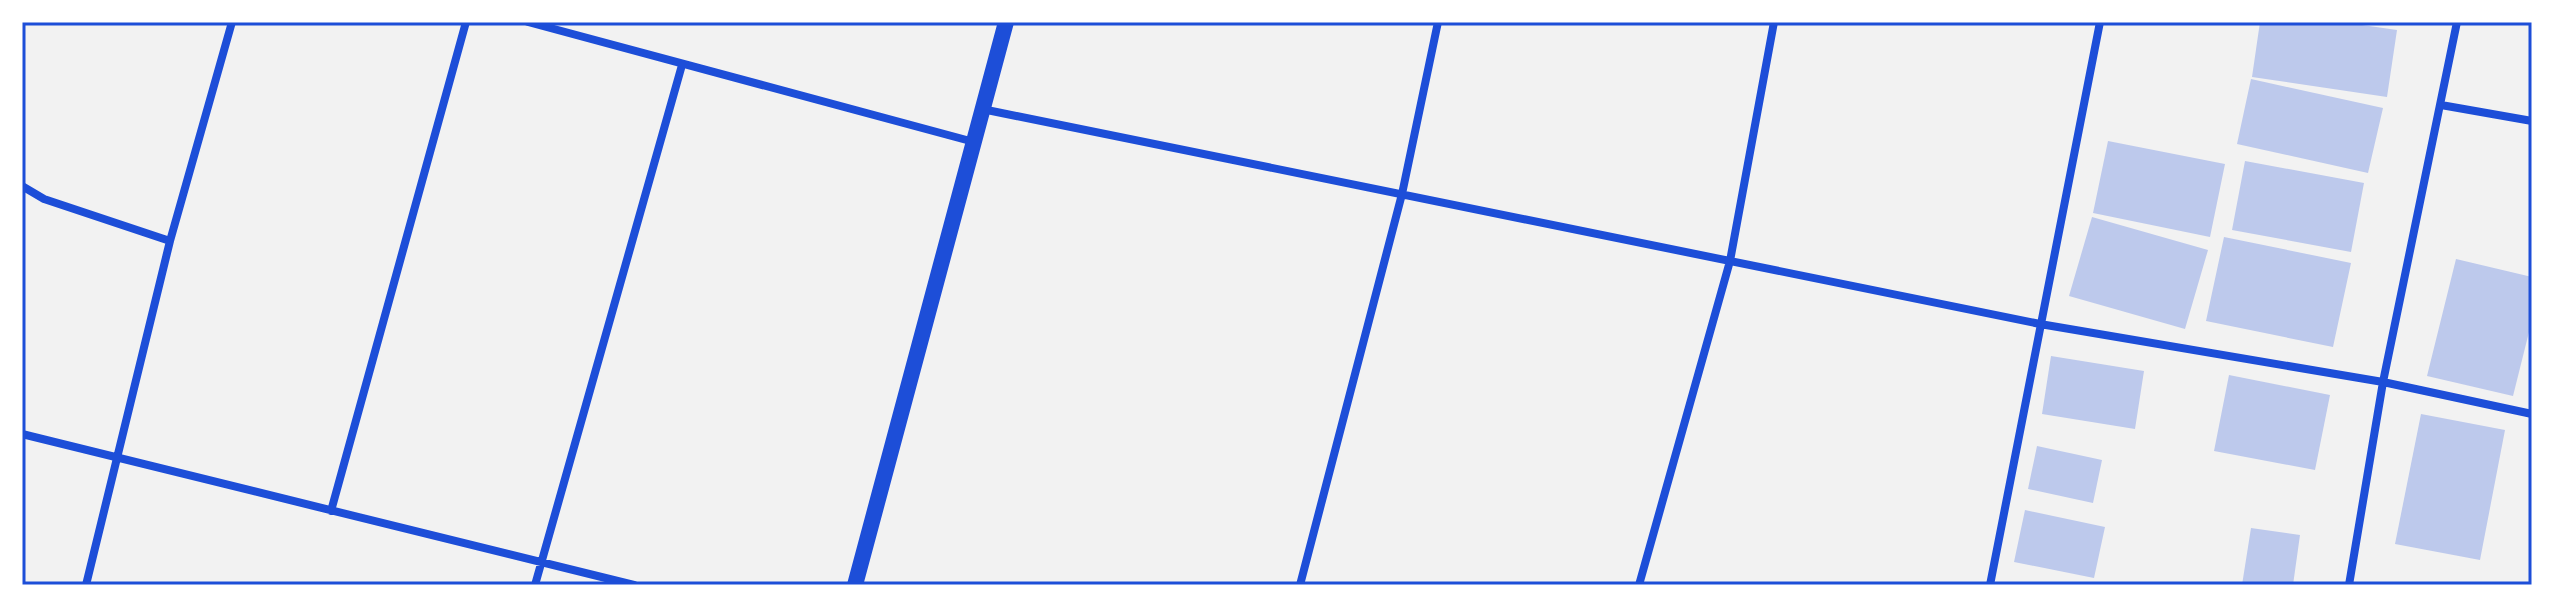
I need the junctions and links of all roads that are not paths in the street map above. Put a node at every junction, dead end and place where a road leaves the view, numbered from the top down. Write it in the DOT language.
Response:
graph roads {
  1 [pos="232,22"];
  2 [pos="466,22"];
  3 [pos="528,22"];
  4 [pos="1006,22"];
  5 [pos="1438,22"];
  6 [pos="1774,22"];
  7 [pos="2100,22"];
  8 [pos="2457,22"];
  9 [pos="682,65"];
  10 [pos="2441,105"];
  11 [pos="981,109"];
  12 [pos="2532,121"];
  13 [pos="974,142"];
  14 [pos="22,186"];
  15 [pos="1402,194"];
  16 [pos="170,241"];
  17 [pos="1730,261"];
  18 [pos="2040,324"];
  19 [pos="2383,382"];
  20 [pos="2532,414"];
  21 [pos="22,434"];
  22 [pos="118,458"];
  23 [pos="331,511"];
  24 [pos="541,562"];
  25 [pos="86,585"];
  26 [pos="535,585"];
  27 [pos="634,585"];
  28 [pos="855,585"];
  29 [pos="1300,585"];
  30 [pos="1639,585"];
  31 [pos="1990,585"];
  32 [pos="2349,585"];
  1 -- 16 [label="street"];
  2 -- 23 [label="street"];
  3 -- 9 [label="street"];
  4 -- 11 [label="main road"];
  5 -- 15 [label="street"];
  6 -- 17 [label="street"];
  7 -- 18 [label="street"];
  8 -- 10 [label="street"];
  9 -- 13 [label="street"];
  9 -- 24 [label="street"];
  10 -- 12 [label="street"];
  10 -- 19 [label="street"];
  11 -- 13 [label="main road"];
  11 -- 15 [label="street"];
  13 -- 28 [label="main road"];
  14 -- 16 [label="street"];
  15 -- 17 [label="street"];
  15 -- 29 [label="street"];
  16 -- 22 [label="street"];
  17 -- 18 [label="street"];
  17 -- 30 [label="street"];
  18 -- 19 [label="street"];
  18 -- 31 [label="street"];
  19 -- 20 [label="street"];
  19 -- 32 [label="street"];
  21 -- 22 [label="street"];
  22 -- 23 [label="street"];
  22 -- 25 [label="street"];
  23 -- 24 [label="street"];
  24 -- 26 [label="street"];
  24 -- 27 [label="street"];
}
